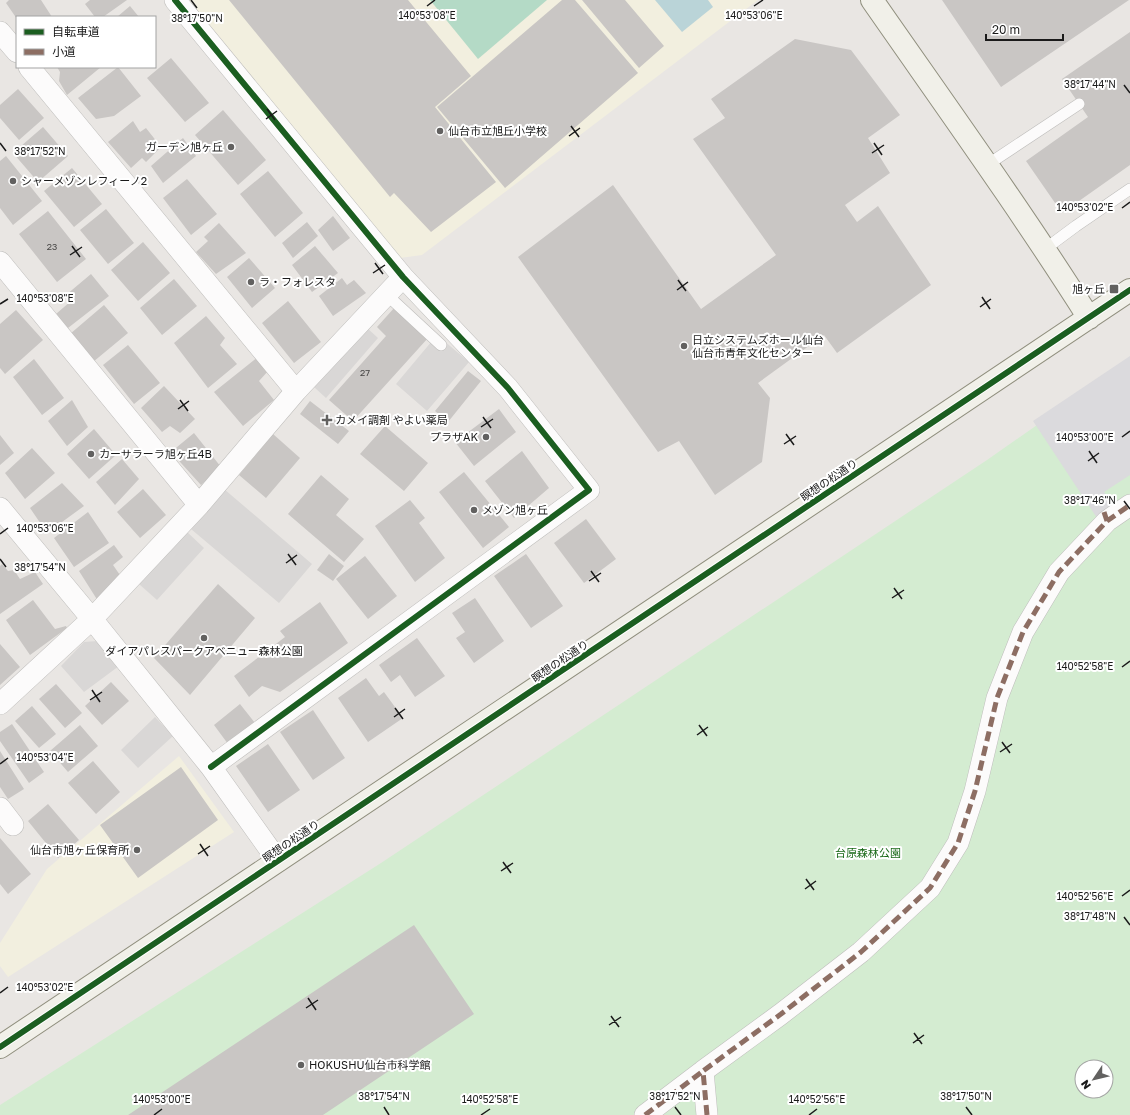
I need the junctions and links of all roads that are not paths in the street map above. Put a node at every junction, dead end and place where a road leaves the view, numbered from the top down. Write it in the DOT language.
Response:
graph roads {
  1 [pos="175,0"];
  2 [pos="878,2"];
  3 [pos="0,32"];
  4 [pos="16,51"];
  5 [pos="30,68"];
  6 [pos="1079,104"];
  7 [pos="987,165"];
  8 [pos="1130,189"];
  9 [pos="1044,249"];
  10 [pos="0,262"];
  11 [pos="403,277"];
  12 [pos="1130,290"];
  13 [pos="387,295"];
  14 [pos="1089,318"];
  15 [pos="441,346"];
  16 [pos="296,390"];
  17 [pos="199,505"];
  18 [pos="1130,505"];
  19 [pos="0,508"];
  20 [pos="92,619"];
  21 [pos="0,704"];
  22 [pos="211,767"];
  23 [pos="0,808"];
  24 [pos="13,825"];
  25 [pos="278,861"];
  26 [pos="0,1047"];
  27 [pos="703,1071"];
  28 [pos="646,1115"];
  29 [pos="707,1115"];
  1 -- 11 [label="street"];
  2 -- 7 [label="street"];
  3 -- 4 [label="street"];
  5 -- 16 [label="street"];
  6 -- 7 [label="lane"];
  7 -- 9 [label="street"];
  8 -- 9 [label="lane"];
  9 -- 14 [label="street"];
  10 -- 17 [label="street"];
  11 -- 13 [label="street"];
  11 -- 22 [label="street"];
  12 -- 14 [label="street, 瞑想の松通り"];
  13 -- 15 [label="lane"];
  13 -- 16 [label="street"];
  14 -- 25 [label="street, 瞑想の松通り"];
  16 -- 17 [label="street"];
  17 -- 20 [label="street"];
  18 -- 27 [label="street"];
  19 -- 20 [label="street"];
  20 -- 21 [label="street"];
  20 -- 22 [label="street"];
  22 -- 25 [label="street"];
  23 -- 24 [label="street"];
  25 -- 26 [label="street, 瞑想の松通り"];
  27 -- 28 [label="street"];
  27 -- 29 [label="street"];
}
